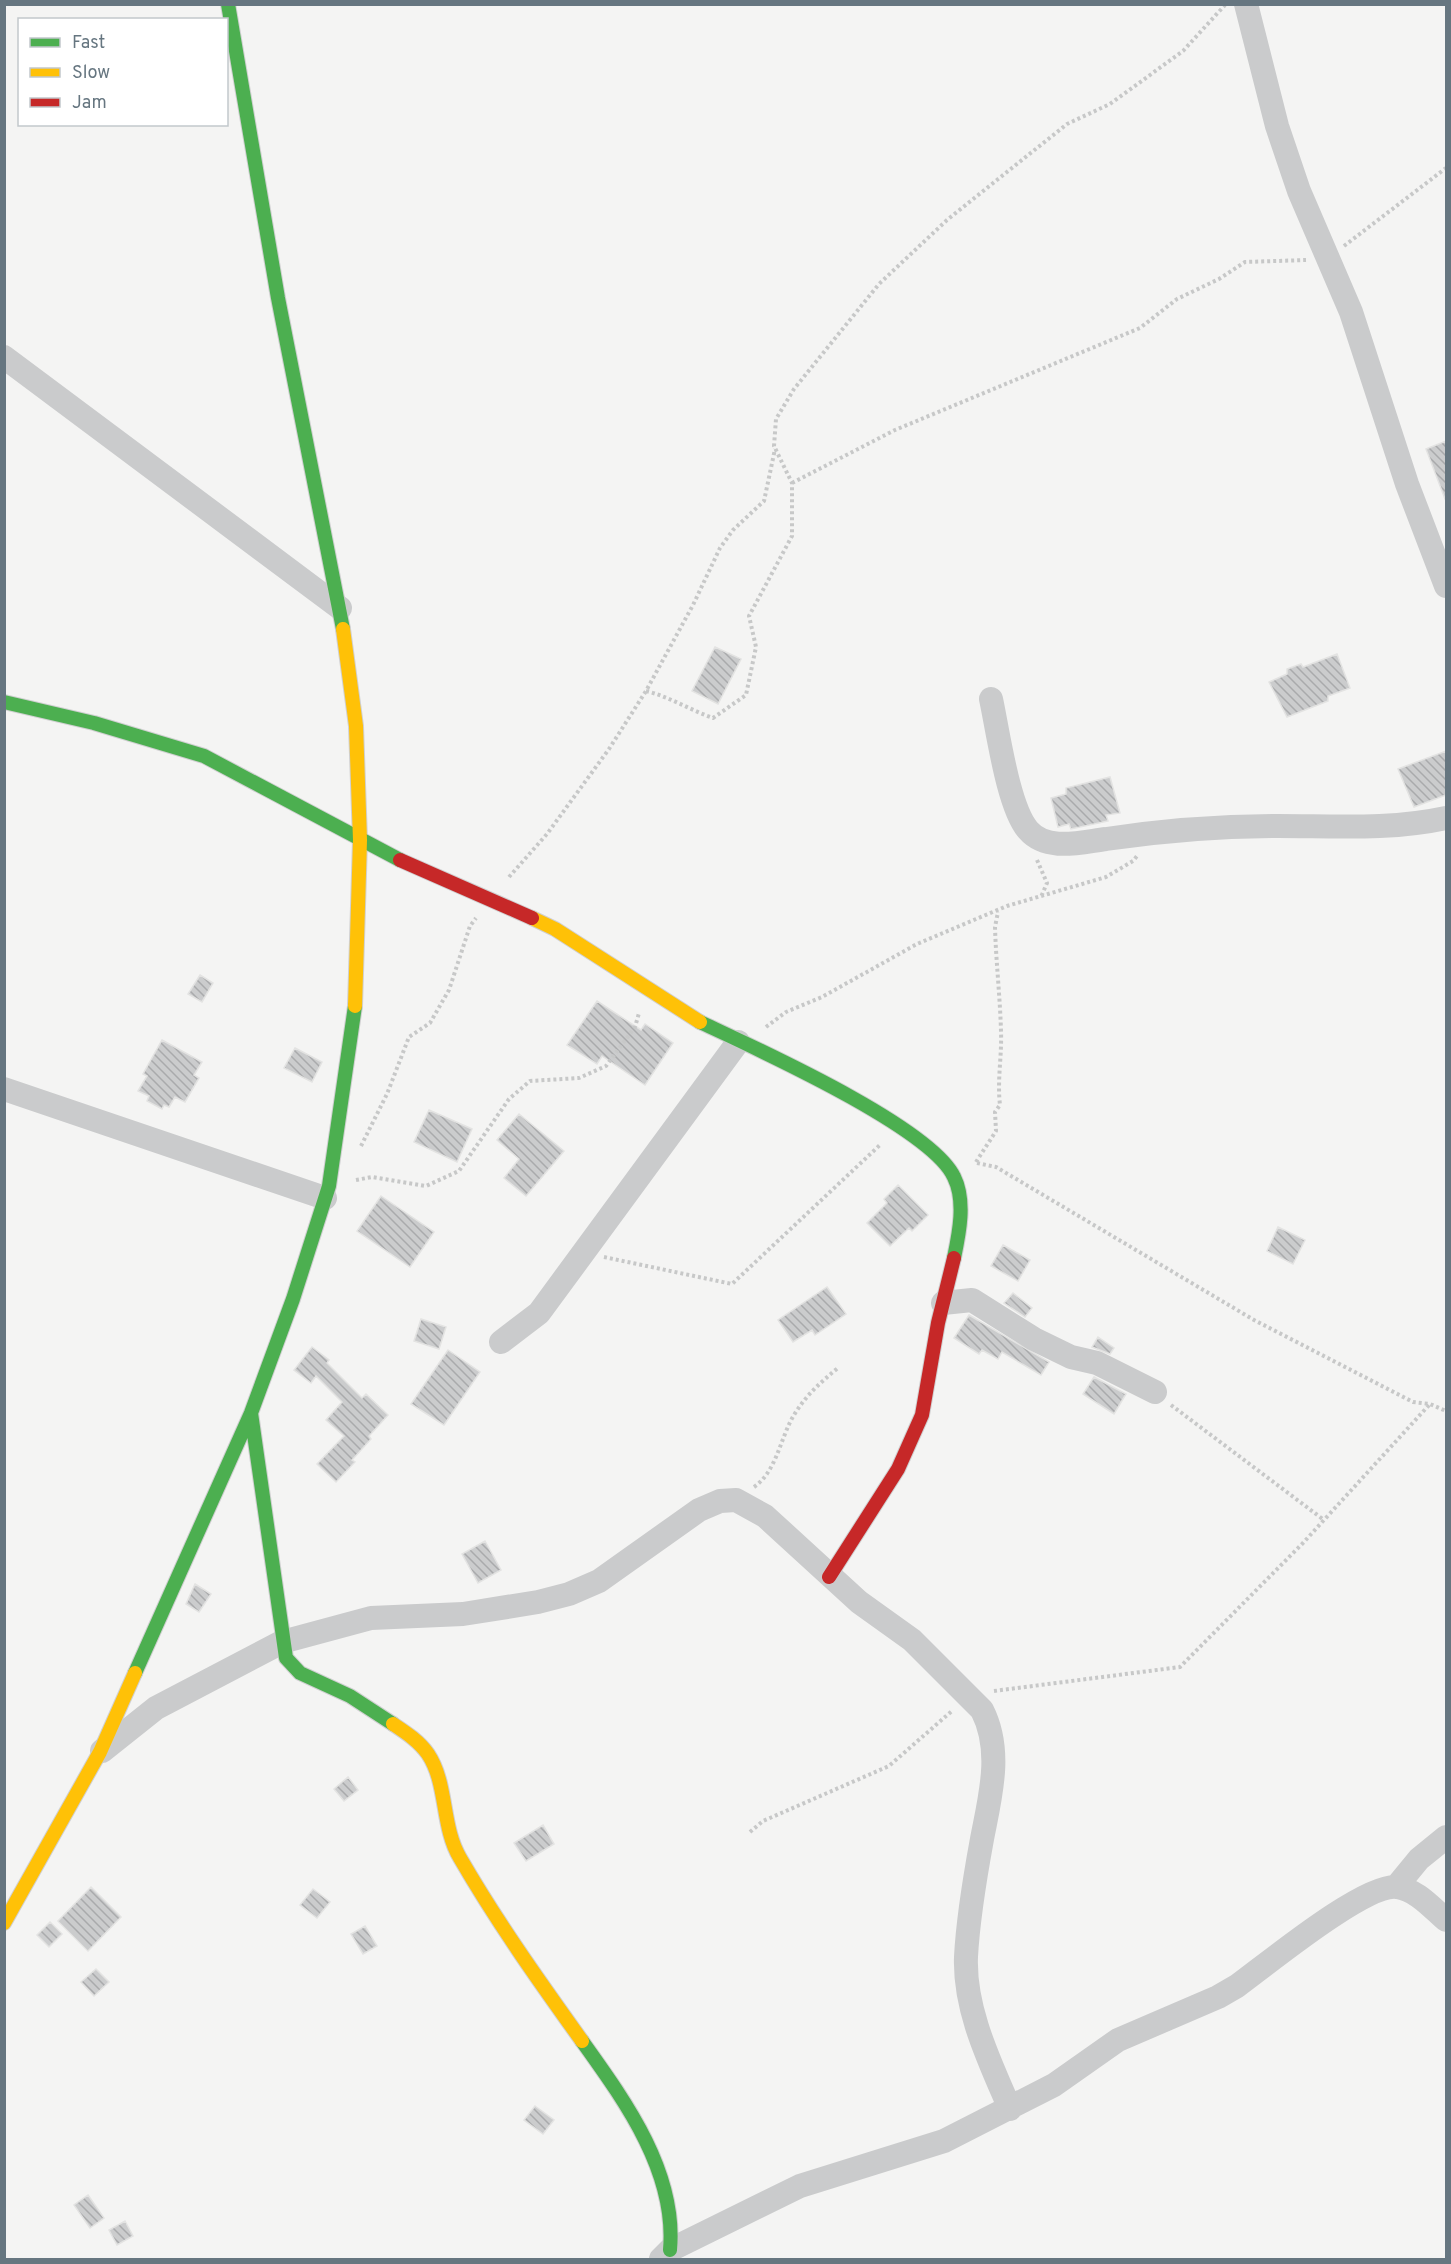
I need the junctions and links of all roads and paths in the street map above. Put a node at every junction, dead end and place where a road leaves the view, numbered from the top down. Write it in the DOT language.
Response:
graph roads {
  1 [pos="228,4"];
  2 [pos="1226,4"];
  3 [pos="1246,4"];
  4 [pos="1446,168"];
  5 [pos="1328,260"];
  6 [pos="4,357"];
  7 [pos="775,448"];
  8 [pos="792,483"];
  9 [pos="1446,586"];
  10 [pos="340,608"];
  11 [pos="646,691"];
  12 [pos="991,699"];
  13 [pos="4,702"];
  14 [pos="1446,819"];
  15 [pos="1028,830"];
  16 [pos="360,840"];
  17 [pos="1143,848"];
  18 [pos="490,897"];
  19 [pos="1041,898"];
  20 [pos="998,911"];
  21 [pos="646,987"];
  22 [pos="744,1045"];
  23 [pos="4,1089"];
  24 [pos="898,1127"];
  25 [pos="355,1154"];
  26 [pos="975,1163"];
  27 [pos="955,1178"];
  28 [pos="327,1192"];
  29 [pos="583,1253"];
  30 [pos="943,1303"];
  31 [pos="501,1342"];
  32 [pos="839,1367"];
  33 [pos="1155,1392"];
  34 [pos="1430,1404"];
  35 [pos="1446,1411"];
  36 [pos="251,1413"];
  37 [pos="736,1500"];
  38 [pos="1324,1520"];
  39 [pos="830,1577"];
  40 [pos="282,1642"];
  41 [pos="968,1696"];
  42 [pos="100,1752"];
  43 [pos="750,1832"];
  44 [pos="1446,1837"];
  45 [pos="1396,1887"];
  46 [pos="1446,1920"];
  47 [pos="4,1923"];
  48 [pos="1010,2109"];
  49 [pos="665,2255"];
  1 -- 10 [label="street"];
  2 -- 7 [label="path"];
  3 -- 5 [label="street"];
  4 -- 5 [label="path"];
  5 -- 8 [label="path"];
  5 -- 9 [label="street"];
  6 -- 10 [label="street"];
  7 -- 8 [label="path"];
  7 -- 11 [label="path"];
  8 -- 11 [label="path"];
  10 -- 16 [label="street"];
  11 -- 18 [label="path"];
  12 -- 15 [label="street"];
  13 -- 16 [label="street"];
  14 -- 15 [label="street"];
  15 -- 19 [label="path"];
  16 -- 18 [label="street"];
  16 -- 28 [label="street"];
  17 -- 19 [label="path"];
  18 -- 21 [label="street"];
  18 -- 25 [label="path"];
  19 -- 20 [label="path"];
  20 -- 22 [label="path"];
  20 -- 26 [label="path"];
  21 -- 22 [label="street"];
  21 -- 28 [label="path"];
  22 -- 24 [label="street"];
  22 -- 29 [label="street"];
  23 -- 28 [label="street"];
  24 -- 27 [label="street"];
  24 -- 29 [label="path"];
  26 -- 27 [label="path"];
  26 -- 34 [label="path"];
  27 -- 30 [label="street"];
  28 -- 36 [label="street"];
  29 -- 31 [label="street"];
  30 -- 33 [label="street"];
  30 -- 39 [label="street"];
  32 -- 37 [label="path"];
  33 -- 38 [label="path"];
  34 -- 35 [label="path"];
  34 -- 38 [label="path"];
  36 -- 40 [label="street"];
  36 -- 42 [label="street"];
  37 -- 39 [label="street"];
  37 -- 40 [label="street"];
  38 -- 41 [label="path"];
  39 -- 41 [label="street"];
  40 -- 42 [label="street"];
  40 -- 49 [label="street"];
  41 -- 43 [label="path"];
  41 -- 48 [label="street"];
  42 -- 47 [label="street"];
  44 -- 45 [label="street"];
  45 -- 46 [label="street"];
  45 -- 48 [label="street"];
  48 -- 49 [label="street"];
}
